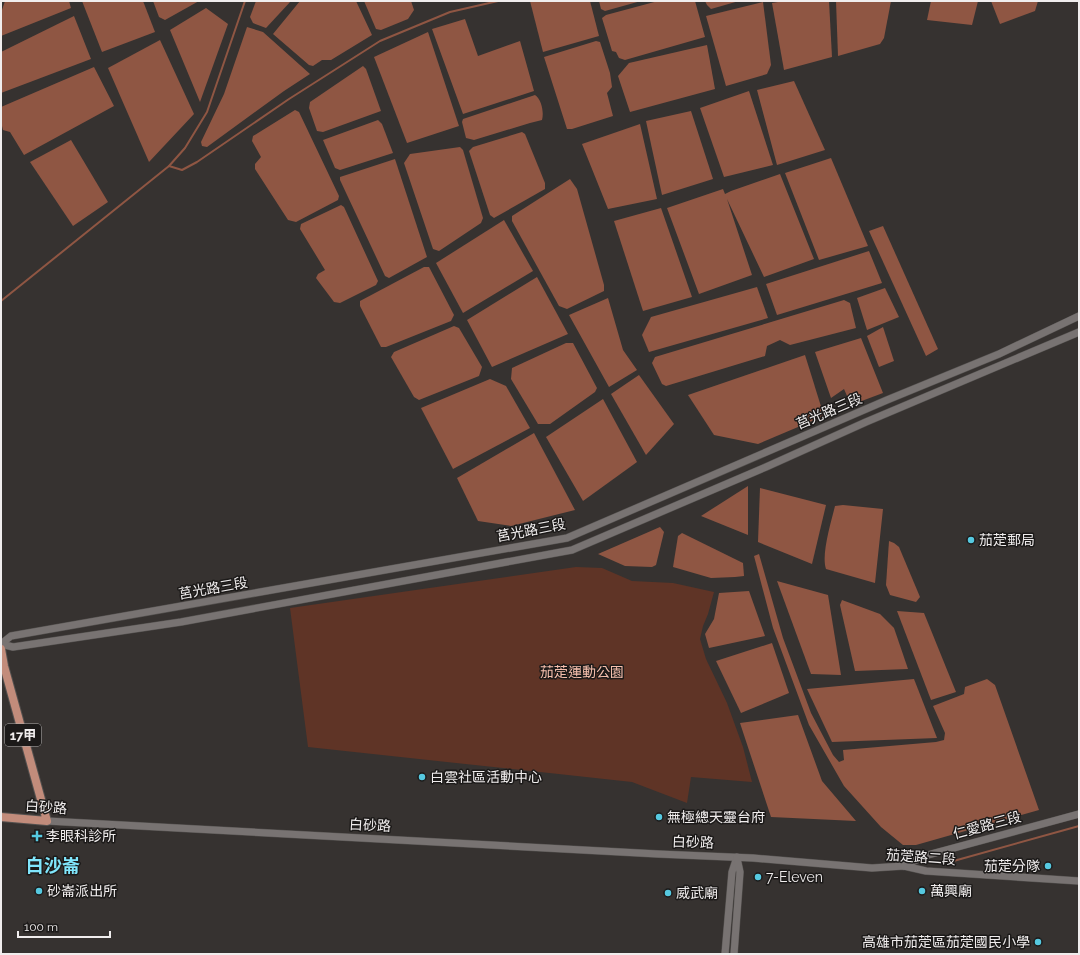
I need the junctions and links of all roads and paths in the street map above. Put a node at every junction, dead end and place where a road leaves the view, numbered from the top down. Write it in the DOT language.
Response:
graph roads {
  1 [pos="1079,316"];
  2 [pos="1079,332"];
  3 [pos="1,644"];
  4 [pos="1,649"];
  5 [pos="1079,814"];
  6 [pos="1,818"];
  7 [pos="47,821"];
  8 [pos="737,858"];
  9 [pos="904,866"];
  10 [pos="1079,881"];
  11 [pos="725,954"];
  12 [pos="734,954"];
  1 -- 3 [label="street, 莒光路三段"];
  2 -- 3 [label="street, 莒光路三段"];
  4 -- 7 [label="main road, 17甲"];
  5 -- 9 [label="street, 仁愛路三段"];
  6 -- 7 [label="main road, 白砂路"];
  7 -- 8 [label="street, 白砂路"];
  8 -- 9 [label="street, 茄萣路二段"];
  8 -- 11 [label="street"];
  8 -- 12 [label="street"];
  9 -- 10 [label="street, 茄萣路二段"];
}
